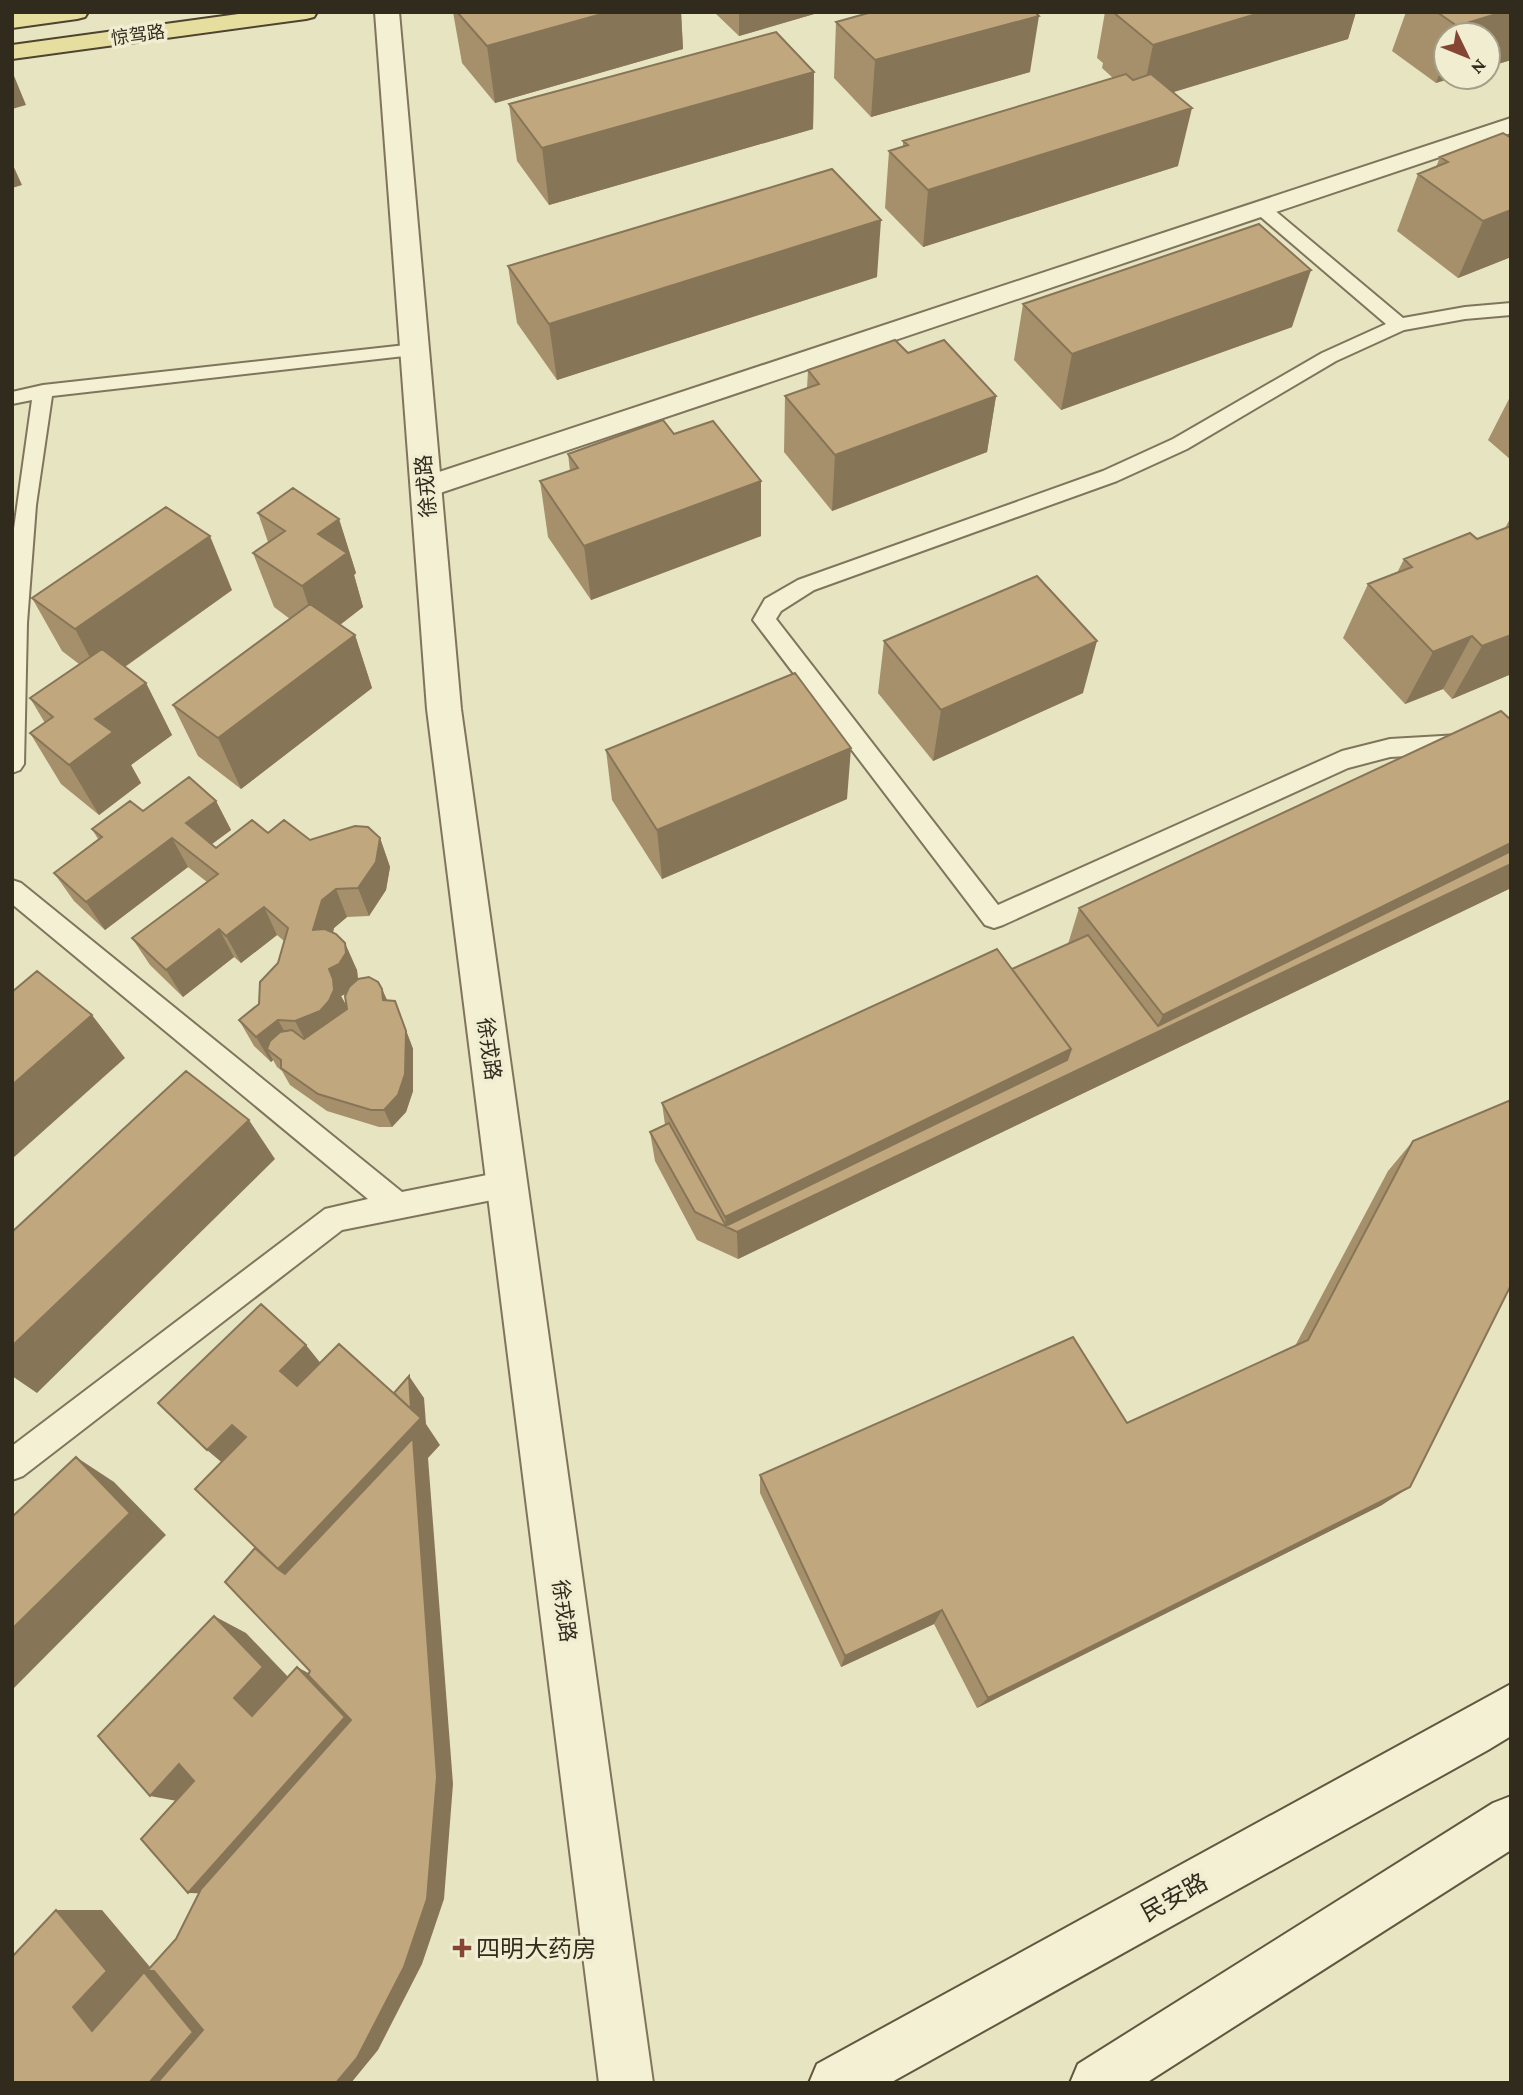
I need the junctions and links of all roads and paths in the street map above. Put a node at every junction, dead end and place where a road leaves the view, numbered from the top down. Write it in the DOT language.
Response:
graph roads {
  1 [pos="78,12"];
  2 [pos="306,12"];
  3 [pos="387,12"];
  4 [pos="12,21"];
  5 [pos="12,52"];
  6 [pos="1511,125"];
  7 [pos="1261,208"];
  8 [pos="1511,309"];
  9 [pos="1399,325"];
  10 [pos="415,350"];
  11 [pos="43,391"];
  12 [pos="12,398"];
  13 [pos="426,487"];
  14 [pos="19,508"];
  15 [pos="14,624"];
  16 [pos="1511,741"];
  17 [pos="12,764"];
  18 [pos="12,890"];
  19 [pos="507,1184"];
  20 [pos="398,1206"];
  21 [pos="12,1465"];
  22 [pos="1511,1708"];
  23 [pos="1511,1821"];
  24 [pos="626,2083"];
  25 [pos="835,2083"];
  26 [pos="1097,2083"];
  1 -- 4 [label="main road"];
  2 -- 5 [label="main road, 惊驾路"];
  3 -- 10 [label="street, 徐戎路"];
  6 -- 7 [label="street"];
  7 -- 9 [label="lane"];
  7 -- 13 [label="street"];
  8 -- 9 [label="lane"];
  9 -- 16 [label="lane"];
  10 -- 11 [label="lane"];
  10 -- 13 [label="street, 徐戎路"];
  11 -- 12 [label="lane"];
  11 -- 14 [label="lane"];
  13 -- 19 [label="street, 徐戎路"];
  14 -- 15 [label="lane"];
  15 -- 17 [label="lane"];
  18 -- 20 [label="lane"];
  19 -- 20 [label="lane"];
  19 -- 24 [label="street, 徐戎路"];
  20 -- 21 [label="lane"];
  22 -- 25 [label="street, 民安路"];
  23 -- 26 [label="street"];
}
